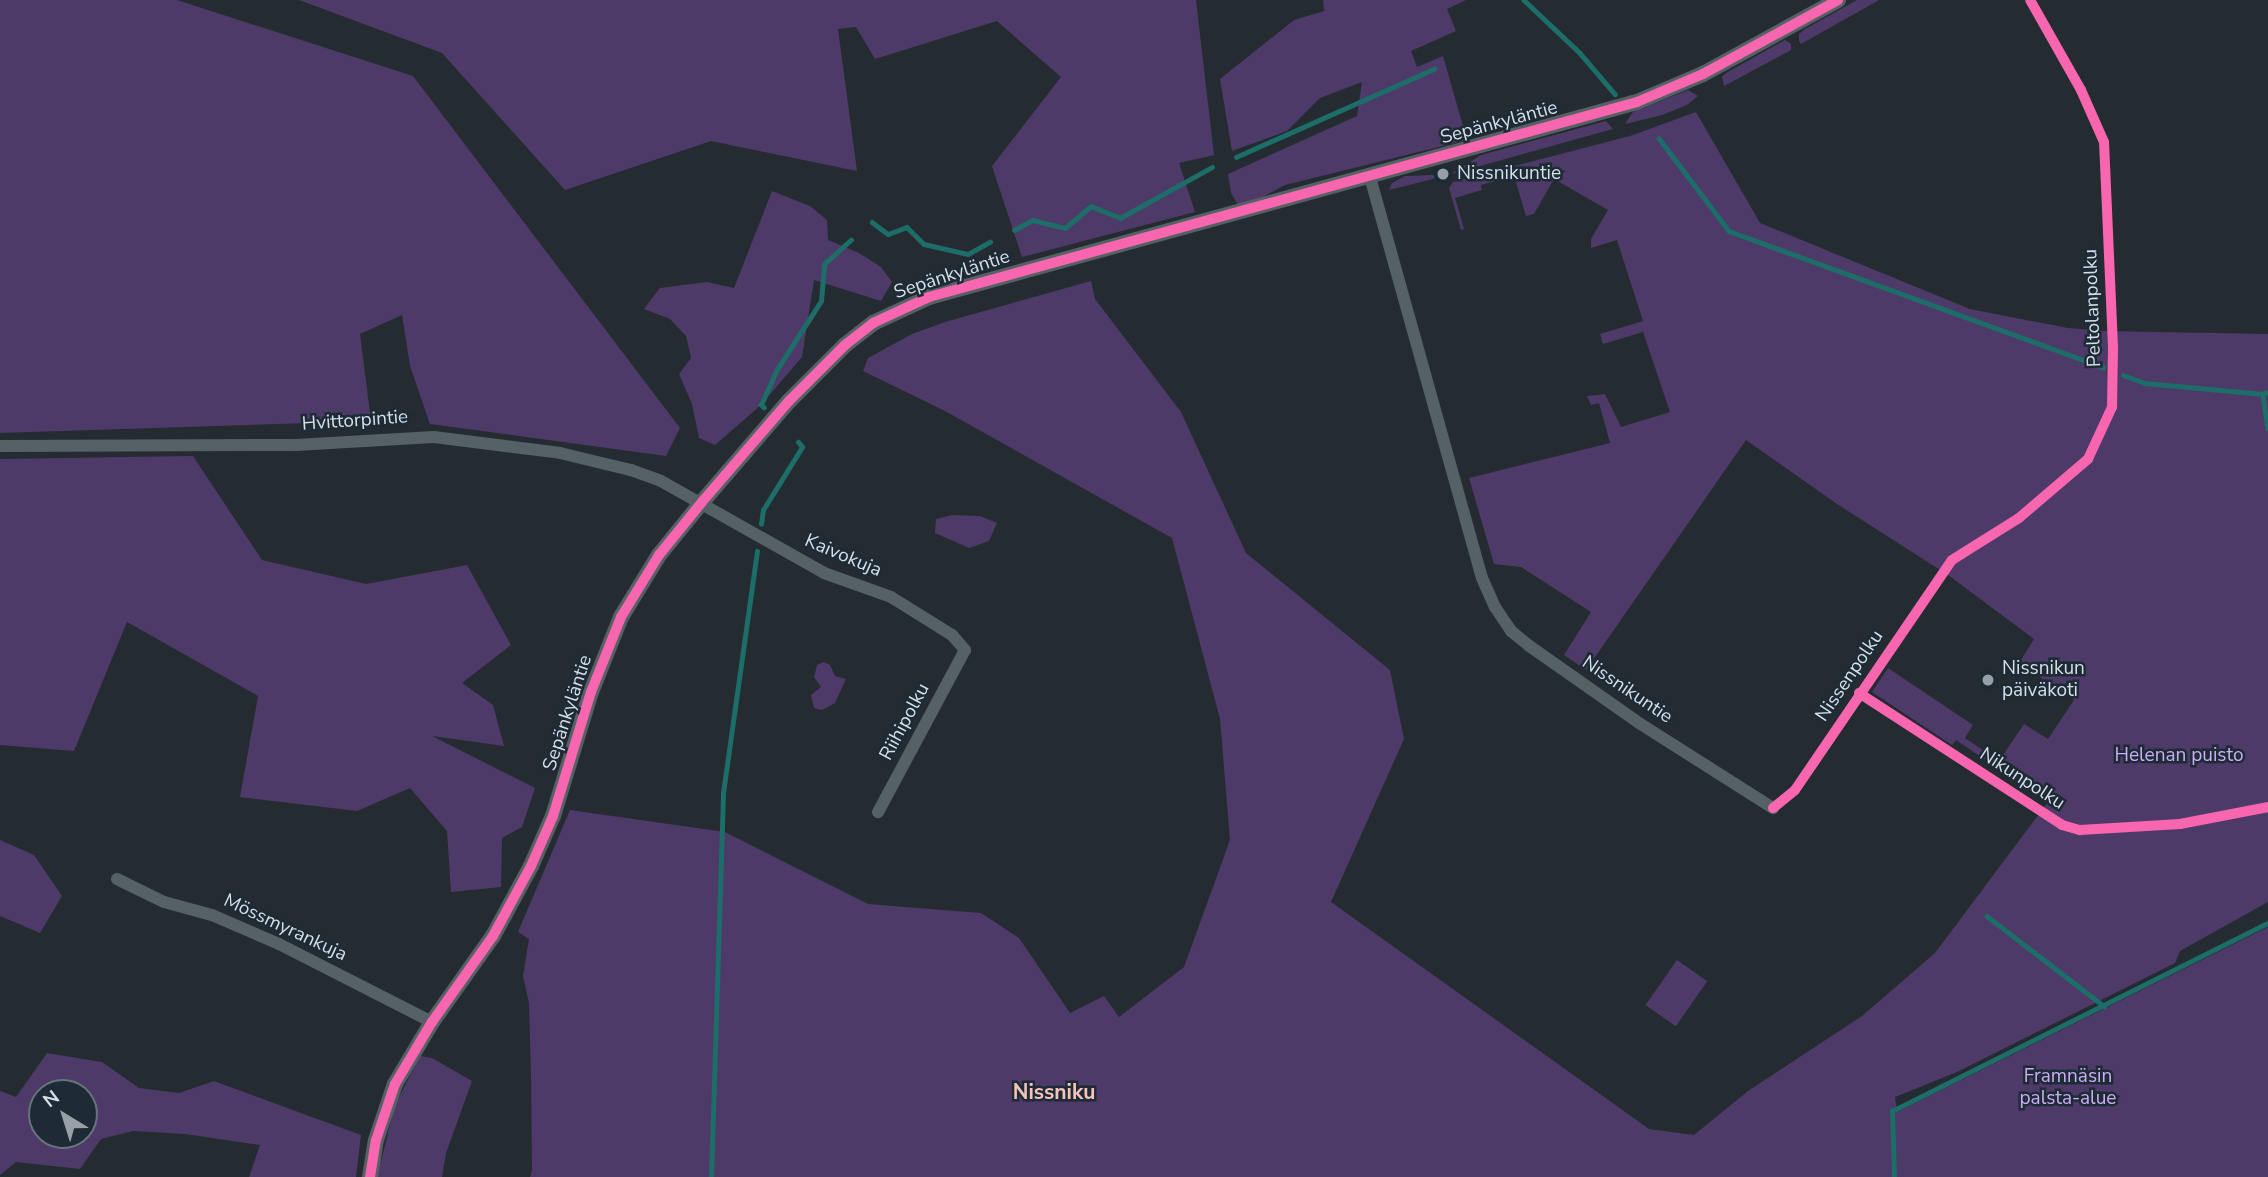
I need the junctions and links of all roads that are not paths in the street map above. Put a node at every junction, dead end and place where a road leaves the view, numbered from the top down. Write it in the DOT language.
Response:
graph roads {
  1 [pos="1838,0"];
  2 [pos="1370,177"];
  3 [pos="0,446"];
  4 [pos="702,502"];
  5 [pos="965,650"];
  6 [pos="1773,808"];
  7 [pos="878,812"];
  8 [pos="117,879"];
  9 [pos="432,1022"];
  10 [pos="370,1177"];
  1 -- 2 [label="street, Sepänkyläntie"];
  2 -- 4 [label="street, Sepänkyläntie"];
  2 -- 6 [label="street, Nissnikuntie"];
  3 -- 4 [label="street, Hvittorpintie"];
  4 -- 5 [label="street, Kaivokuja"];
  4 -- 9 [label="street, Sepänkyläntie"];
  5 -- 7 [label="street, Riihipolku"];
  8 -- 9 [label="street, Mössmyrankuja"];
  9 -- 10 [label="street, Sepänkyläntie"];
}
